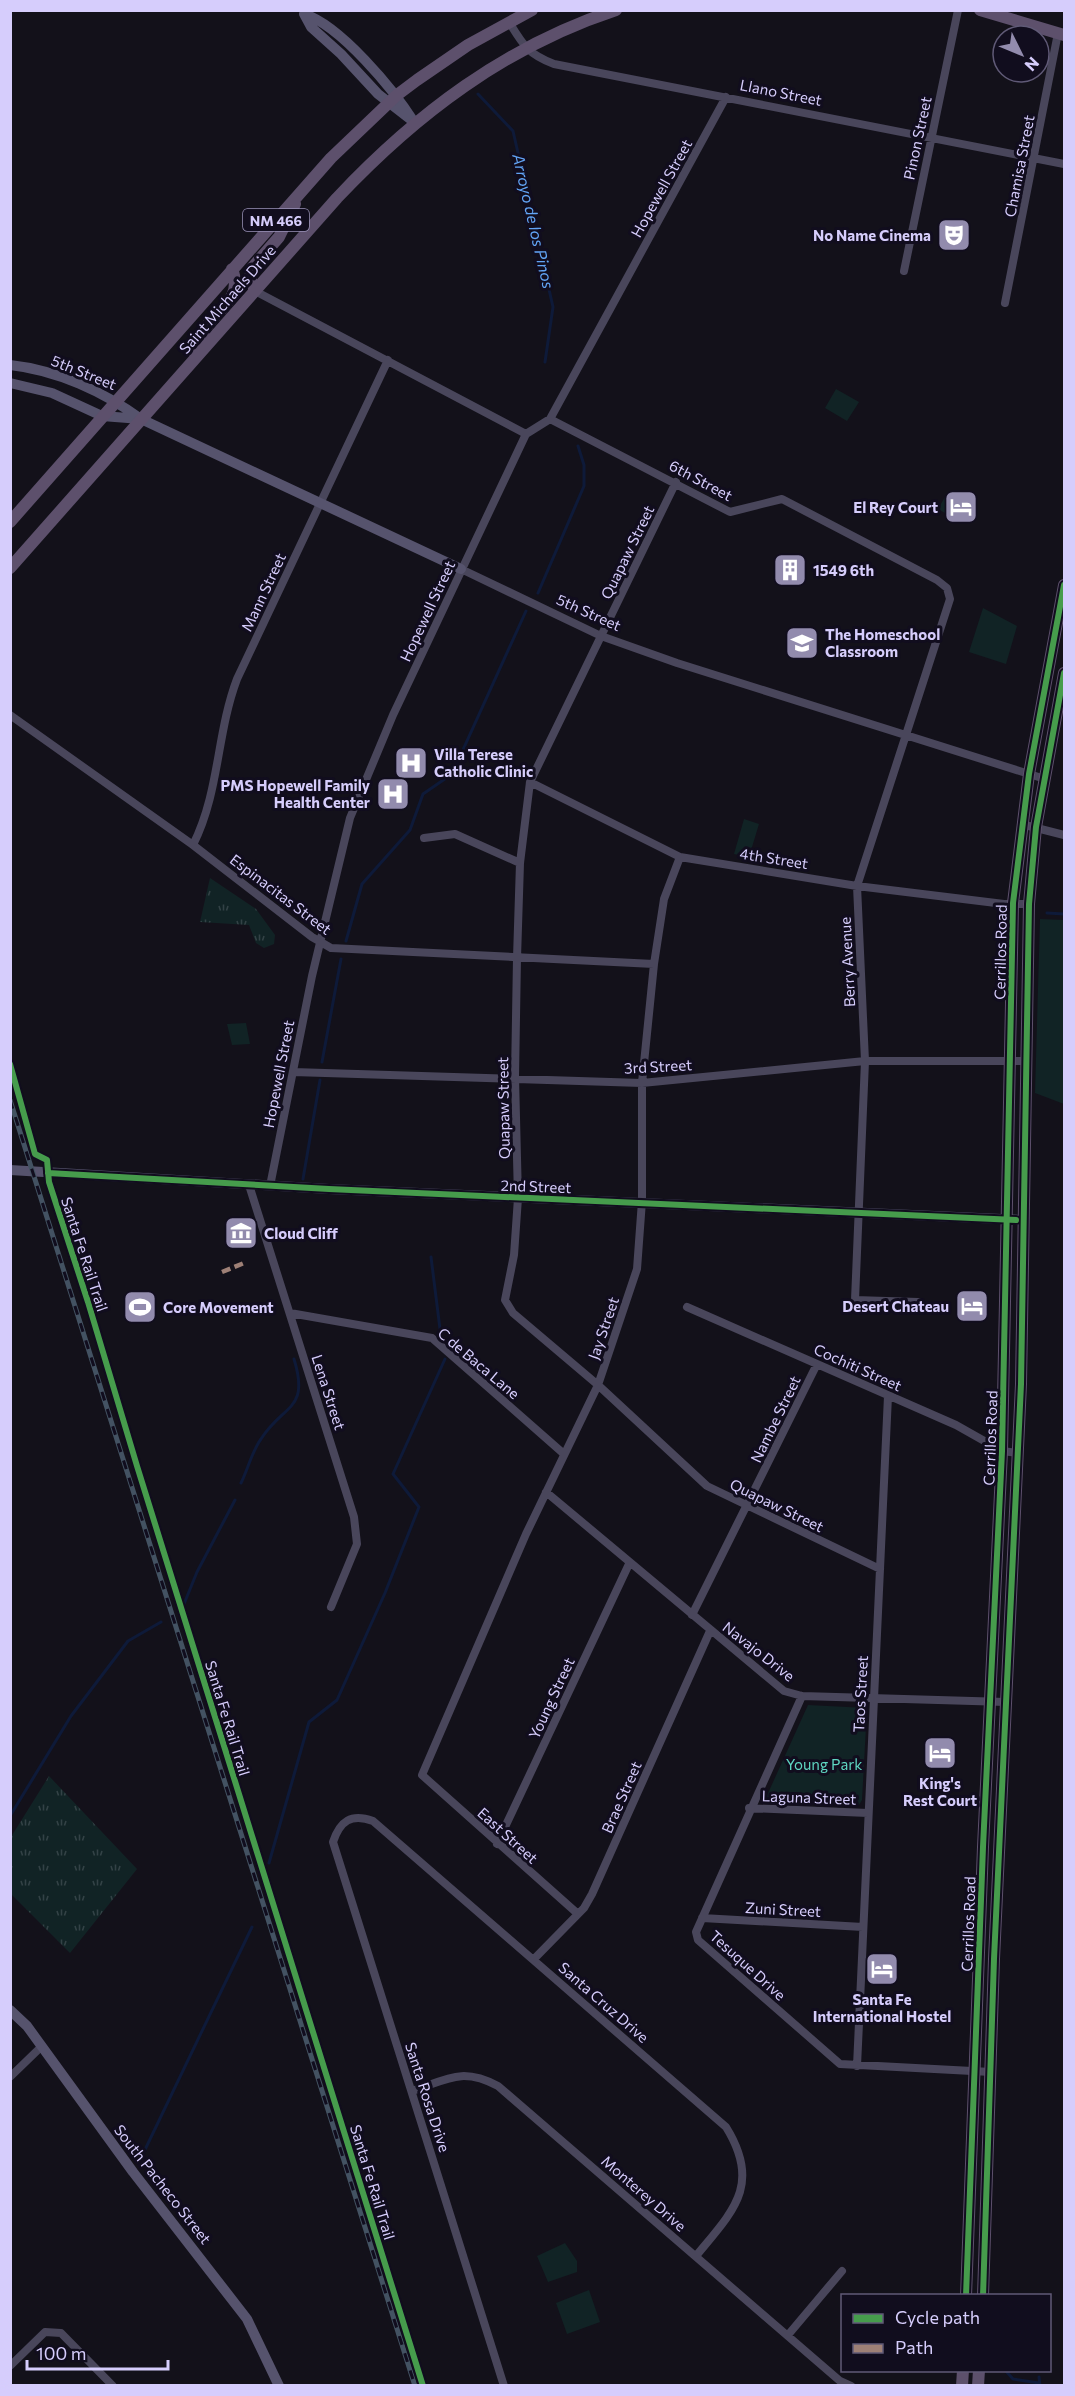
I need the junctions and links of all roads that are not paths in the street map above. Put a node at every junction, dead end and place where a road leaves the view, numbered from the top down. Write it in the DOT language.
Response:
graph roads {
  1 [pos="532,10"];
  2 [pos="616,10"];
  3 [pos="958,10"];
  4 [pos="980,10"];
  5 [pos="301,12"];
  6 [pos="509,22"];
  7 [pos="1061,34"];
  8 [pos="526,48"];
  9 [pos="726,97"];
  10 [pos="393,99"];
  11 [pos="414,122"];
  12 [pos="930,138"];
  13 [pos="1034,157"];
  14 [pos="1065,164"];
  15 [pos="302,190"];
  16 [pos="232,269"];
  17 [pos="904,271"];
  18 [pos="255,291"];
  19 [pos="1005,303"];
  20 [pos="388,360"];
  21 [pos="192,361"];
  22 [pos="10,365"];
  23 [pos="10,383"];
  24 [pos="116,401"];
  25 [pos="102,416"];
  26 [pos="141,419"];
  27 [pos="550,419"];
  28 [pos="526,434"];
  29 [pos="676,482"];
  30 [pos="321,502"];
  31 [pos="10,522"];
  32 [pos="10,568"];
  33 [pos="461,568"];
  34 [pos="937,580"];
  35 [pos="1065,585"];
  36 [pos="601,636"];
  37 [pos="1065,673"];
  38 [pos="10,715"];
  39 [pos="905,736"];
  40 [pos="1029,774"];
  41 [pos="1045,779"];
  42 [pos="530,782"];
  43 [pos="1021,824"];
  44 [pos="1036,827"];
  45 [pos="1065,835"];
  46 [pos="424,838"];
  47 [pos="193,845"];
  48 [pos="680,856"];
  49 [pos="520,863"];
  50 [pos="857,886"];
  51 [pos="1013,903"];
  52 [pos="1029,904"];
  53 [pos="320,943"];
  54 [pos="517,958"];
  55 [pos="654,964"];
  56 [pos="1010,1060"];
  57 [pos="866,1061"];
  58 [pos="1025,1061"];
  59 [pos="292,1072"];
  60 [pos="515,1077"];
  61 [pos="642,1083"];
  62 [pos="10,1170"];
  63 [pos="249,1185"];
  64 [pos="270,1186"];
  65 [pos="518,1198"];
  66 [pos="642,1202"];
  67 [pos="859,1213"];
  68 [pos="1008,1219"];
  69 [pos="1023,1220"];
  70 [pos="918,1302"];
  71 [pos="687,1307"];
  72 [pos="290,1313"];
  73 [pos="817,1364"];
  74 [pos="598,1384"];
  75 [pos="888,1396"];
  76 [pos="1002,1451"];
  77 [pos="1018,1453"];
  78 [pos="564,1454"];
  79 [pos="546,1492"];
  80 [pos="748,1507"];
  81 [pos="629,1564"];
  82 [pos="880,1569"];
  83 [pos="331,1607"];
  84 [pos="692,1615"];
  85 [pos="710,1631"];
  86 [pos="802,1696"];
  87 [pos="873,1697"];
  88 [pos="990,1702"];
  89 [pos="1006,1702"];
  90 [pos="422,1776"];
  91 [pos="749,1808"];
  92 [pos="868,1813"];
  93 [pos="346,1820"];
  94 [pos="497,1844"];
  95 [pos="578,1914"];
  96 [pos="702,1918"];
  97 [pos="863,1927"];
  98 [pos="534,1959"];
  99 [pos="10,2010"];
  100 [pos="42,2046"];
  101 [pos="857,2066"];
  102 [pos="975,2072"];
  103 [pos="991,2072"];
  104 [pos="10,2077"];
  105 [pos="412,2091"];
  106 [pos="696,2256"];
  107 [pos="842,2271"];
  108 [pos="966,2294"];
  109 [pos="983,2294"];
  110 [pos="788,2335"];
  111 [pos="10,2366"];
  112 [pos="840,2383"];
  113 [pos="113,2385"];
  114 [pos="279,2385"];
  115 [pos="504,2385"];
  116 [pos="851,2385"];
  1 -- 6 [label="main road, Saint Michaels Drive / NM 466"];
  2 -- 8 [label="main road, Saint Michaels Drive / NM 466"];
  3 -- 12 [label="street, Pinon Street"];
  4 -- 7 [label="main road"];
  5 -- 10 [label="street"];
  6 -- 8 [label="street, Llano Street"];
  6 -- 10 [label="main road, Saint Michaels Drive / NM 466"];
  7 -- 13 [label="street, Chamisa Street"];
  8 -- 9 [label="street, Llano Street"];
  8 -- 11 [label="main road, Saint Michaels Drive / NM 466"];
  9 -- 12 [label="street, Llano Street"];
  9 -- 27 [label="street, Hopewell Street"];
  10 -- 11 [label="street"];
  10 -- 15 [label="main road, Saint Michaels Drive / NM 466"];
  11 -- 18 [label="main road, Saint Michaels Drive / NM 466"];
  12 -- 13 [label="street, Llano Street"];
  12 -- 17 [label="street, Pinon Street"];
  13 -- 14 [label="street, Llano Street"];
  13 -- 19 [label="street, Chamisa Street"];
  15 -- 16 [label="main road, Saint Michaels Drive / NM 466"];
  15 -- 18 [label="main road"];
  16 -- 21 [label="main road"];
  16 -- 24 [label="main road, Saint Michaels Drive / NM 466"];
  18 -- 20 [label="street"];
  18 -- 21 [label="main road, Saint Michaels Drive / NM 466"];
  20 -- 28 [label="street"];
  20 -- 30 [label="street, Mann Street"];
  21 -- 26 [label="main road, Saint Michaels Drive / NM 466"];
  22 -- 24 [label="street, 5th Street"];
  23 -- 25 [label="street, 5th Street"];
  24 -- 25 [label="main road, Saint Michaels Drive / NM 466"];
  24 -- 26 [label="street, 5th Street"];
  25 -- 26 [label="street, 5th Street"];
  25 -- 31 [label="main road, Saint Michaels Drive / NM 466"];
  26 -- 30 [label="street, 5th Street"];
  26 -- 32 [label="main road, Saint Michaels Drive / NM 466"];
  27 -- 28 [label="street, Hopewell Street"];
  27 -- 29 [label="street, 6th Street"];
  28 -- 33 [label="street, Hopewell Street"];
  29 -- 34 [label="street, 6th Street"];
  29 -- 36 [label="street, Quapaw Street"];
  30 -- 33 [label="street, 5th Street"];
  30 -- 47 [label="street, Mann Street"];
  33 -- 36 [label="street, 5th Street"];
  33 -- 53 [label="street, Hopewell Street"];
  34 -- 39 [label="street, Berry Avenue"];
  35 -- 40 [label="main road, Cerrillos Road"];
  36 -- 39 [label="street, 5th Street"];
  36 -- 42 [label="street, Quapaw Street"];
  37 -- 41 [label="main road, Cerrillos Road"];
  38 -- 47 [label="street, Espinacitas Street"];
  39 -- 40 [label="street, 5th Street"];
  39 -- 50 [label="street, Berry Avenue"];
  40 -- 41 [label="street, 5th Street"];
  40 -- 43 [label="main road, Cerrillos Road"];
  41 -- 44 [label="main road, Cerrillos Road"];
  42 -- 48 [label="street, 4th Street"];
  42 -- 49 [label="street, Quapaw Street"];
  43 -- 44 [label="street"];
  43 -- 51 [label="main road, Cerrillos Road"];
  44 -- 45 [label="street"];
  44 -- 52 [label="main road, Cerrillos Road"];
  46 -- 49 [label="street"];
  47 -- 53 [label="street, Espinacitas Street"];
  48 -- 50 [label="street, 4th Street"];
  48 -- 55 [label="street, Jay Street"];
  49 -- 54 [label="street, Quapaw Street"];
  50 -- 51 [label="street, 4th Street"];
  50 -- 57 [label="street, Berry Avenue"];
  51 -- 52 [label="street, 4th Street"];
  51 -- 56 [label="main road, Cerrillos Road"];
  52 -- 58 [label="main road, Cerrillos Road"];
  53 -- 54 [label="street, Espinacitas Street"];
  53 -- 59 [label="street, Hopewell Street"];
  54 -- 55 [label="street, Espinacitas Street"];
  54 -- 60 [label="street, Quapaw Street"];
  55 -- 61 [label="street, Jay Street"];
  56 -- 57 [label="street, 3rd Street"];
  56 -- 58 [label="street, 3rd Street"];
  56 -- 68 [label="main road, Cerrillos Road"];
  57 -- 61 [label="street, 3rd Street"];
  57 -- 67 [label="street, Berry Avenue"];
  58 -- 69 [label="main road, Cerrillos Road"];
  59 -- 60 [label="street, 3rd Street"];
  59 -- 64 [label="street, Hopewell Street"];
  60 -- 61 [label="street, 3rd Street"];
  60 -- 65 [label="street, Quapaw Street"];
  61 -- 66 [label="street, Jay Street"];
  62 -- 63 [label="street, 2nd Street"];
  63 -- 64 [label="street, 2nd Street"];
  63 -- 72 [label="street, Lena Street"];
  64 -- 65 [label="street, 2nd Street"];
  65 -- 66 [label="street, 2nd Street"];
  65 -- 74 [label="street, Quapaw Street"];
  66 -- 67 [label="street, 2nd Street"];
  66 -- 74 [label="street, Jay Street"];
  67 -- 68 [label="street, 2nd Street"];
  67 -- 70 [label="street, Berry Avenue"];
  68 -- 69 [label="street, 2nd Street"];
  68 -- 76 [label="main road, Cerrillos Road"];
  69 -- 77 [label="main road, Cerrillos Road"];
  71 -- 73 [label="street, Cochiti Street"];
  72 -- 78 [label="street, C de Baca Lane"];
  72 -- 83 [label="street, Lena Street"];
  73 -- 75 [label="street, Cochiti Street"];
  73 -- 80 [label="street, Nambe Street"];
  74 -- 78 [label="street, Jay Street"];
  74 -- 80 [label="street, Quapaw Street"];
  75 -- 76 [label="street, Cochiti Street"];
  75 -- 82 [label="street, Taos Street"];
  76 -- 77 [label="street, Cochiti Street"];
  76 -- 88 [label="main road, Cerrillos Road"];
  77 -- 89 [label="main road, Cerrillos Road"];
  78 -- 79 [label="street, Jay Street"];
  79 -- 81 [label="street, Navajo Drive"];
  79 -- 90 [label="street, Jay Street"];
  80 -- 82 [label="street, Quapaw Street"];
  80 -- 84 [label="street, Nambe Street"];
  81 -- 84 [label="street, Navajo Drive"];
  81 -- 94 [label="street, Young Street"];
  82 -- 87 [label="street, Taos Street"];
  84 -- 85 [label="street, Navajo Drive"];
  85 -- 86 [label="street, Navajo Drive"];
  85 -- 95 [label="street, Brae Street"];
  86 -- 87 [label="street, Navajo Drive"];
  86 -- 91 [label="street, Tesuque Drive"];
  87 -- 88 [label="street, Navajo Drive"];
  87 -- 92 [label="street, Taos Street"];
  88 -- 89 [label="street, Navajo Drive"];
  88 -- 102 [label="main road, Cerrillos Road"];
  89 -- 103 [label="main road, Cerrillos Road"];
  90 -- 94 [label="street, East Street"];
  91 -- 92 [label="street, Laguna Street"];
  91 -- 96 [label="street, Tesuque Drive"];
  92 -- 97 [label="street, Taos Street"];
  93 -- 98 [label="street, Santa Cruz Drive"];
  93 -- 105 [label="street, Santa Rosa Drive"];
  94 -- 95 [label="street, East Street"];
  95 -- 98 [label="street, Brae Street"];
  96 -- 97 [label="street, Zuni Street"];
  96 -- 101 [label="street, Tesuque Drive"];
  97 -- 101 [label="street, Taos Street"];
  98 -- 106 [label="street, Santa Cruz Drive"];
  99 -- 100 [label="street, South Pacheco Street"];
  100 -- 104 [label="street"];
  100 -- 114 [label="street, South Pacheco Street"];
  101 -- 102 [label="street, Tesuque Drive"];
  102 -- 103 [label="street, Tesuque Drive"];
  102 -- 108 [label="main road, Cerrillos Road"];
  103 -- 109 [label="main road, Cerrillos Road"];
  105 -- 106 [label="street, Monterey Drive"];
  105 -- 115 [label="street, Santa Rosa Drive"];
  106 -- 110 [label="street, Monterey Drive"];
  107 -- 110 [label="street"];
  110 -- 112 [label="street, Monterey Drive"];
  111 -- 113 [label="street"];
  112 -- 116 [label="street, Monterey Drive"];
}
